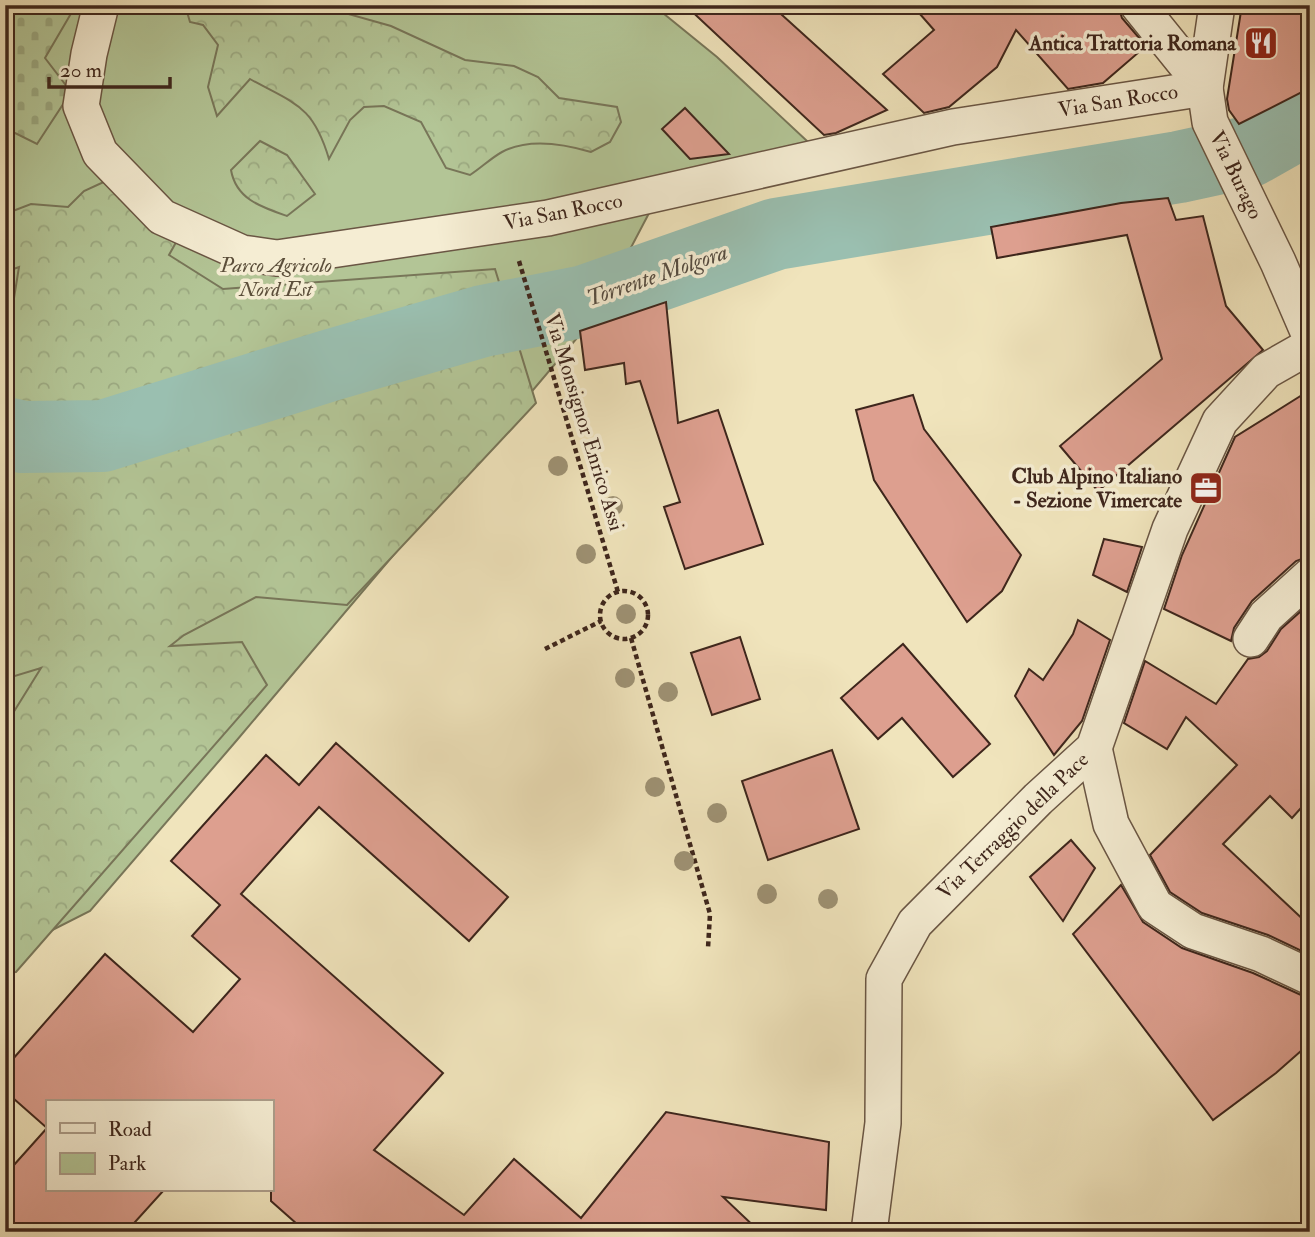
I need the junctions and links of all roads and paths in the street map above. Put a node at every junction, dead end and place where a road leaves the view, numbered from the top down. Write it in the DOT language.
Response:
graph roads {
  1 [pos="102,5"];
  2 [pos="1138,5"];
  3 [pos="1217,5"];
  4 [pos="1205,88"];
  5 [pos="519,261"];
  6 [pos="1310,336"];
  7 [pos="1310,346"];
  8 [pos="1310,576"];
  9 [pos="618,592"];
  10 [pos="601,621"];
  11 [pos="631,638"];
  12 [pos="1251,639"];
  13 [pos="545,649"];
  14 [pos="1094,748"];
  15 [pos="708,948"];
  16 [pos="1310,977"];
  17 [pos="869,1232"];
  1 -- 4 [label="street, Via San Rocco"];
  2 -- 4 [label="street"];
  3 -- 4 [label="street, Via Burago"];
  4 -- 6 [label="street, Via Burago"];
  5 -- 9 [label="path, Via Monsignor Enrico Assi"];
  7 -- 14 [label="street, Via Terraggio della Pace"];
  8 -- 12 [label="street"];
  9 -- 10 [label="path"];
  9 -- 11 [label="path"];
  10 -- 11 [label="path"];
  10 -- 13 [label="path"];
  11 -- 15 [label="path"];
  14 -- 16 [label="street"];
  14 -- 17 [label="street, Via Terraggio della Pace"];
}
